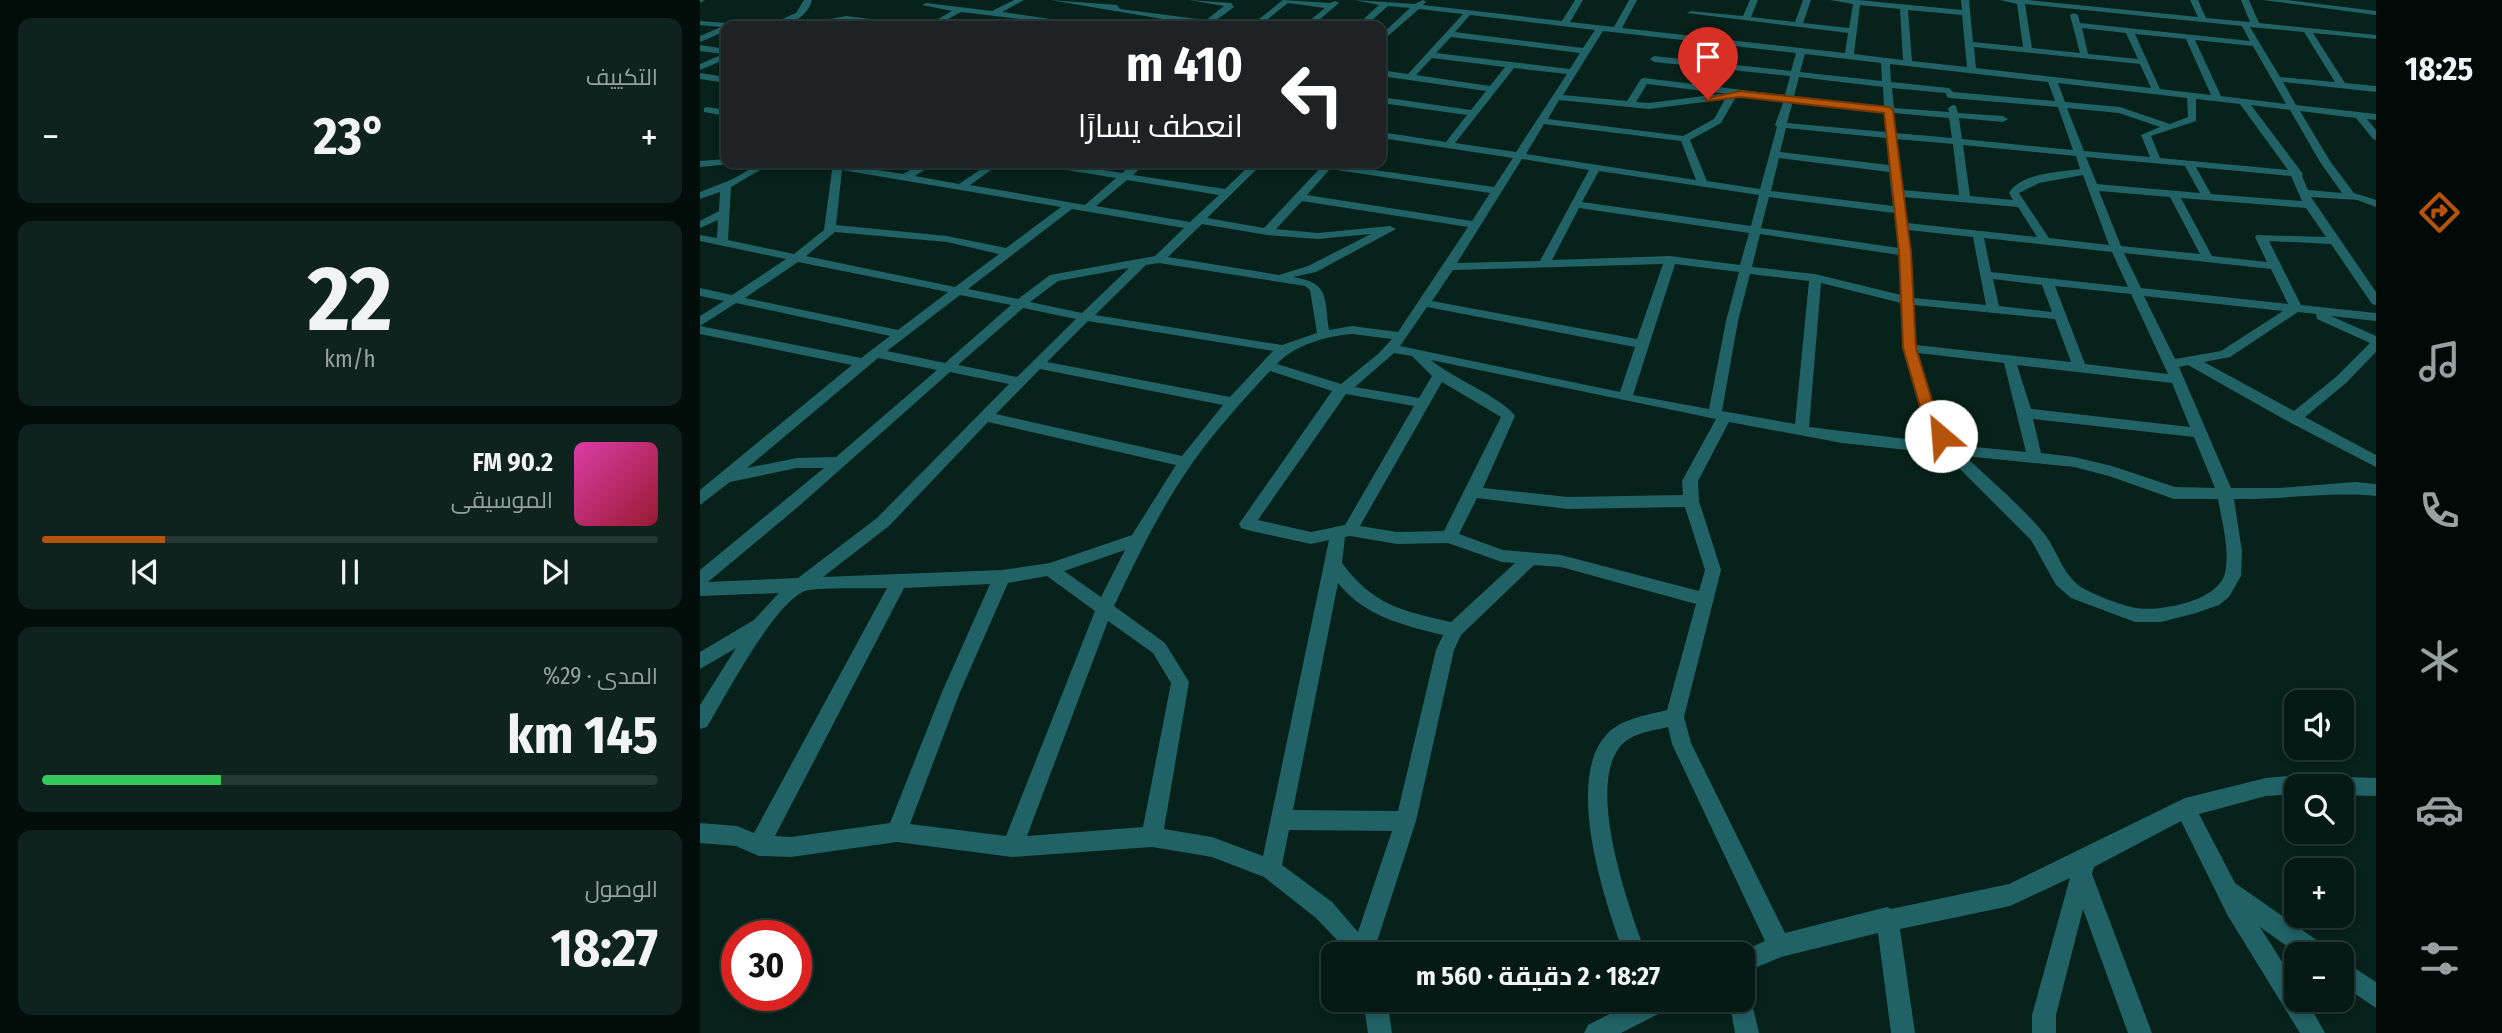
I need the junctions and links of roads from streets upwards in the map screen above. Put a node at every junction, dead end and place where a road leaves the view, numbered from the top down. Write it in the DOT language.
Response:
graph roads {
  1 [pos="807,0"];
  2 [pos="934,0"];
  3 [pos="1020,0"];
  4 [pos="1054,0"];
  5 [pos="1129,0"];
  6 [pos="1193,0"];
  7 [pos="1340,0"];
  8 [pos="1359,0"];
  9 [pos="1564,0"];
  10 [pos="1633,0"];
  11 [pos="1695,0"];
  12 [pos="1754,0"];
  13 [pos="1807,0"];
  14 [pos="1834,0"];
  15 [pos="1965,0"];
  16 [pos="2004,0"];
  17 [pos="2194,0"];
  18 [pos="2245,0"];
  19 [pos="2267,0"];
  20 [pos="1288,1"];
  21 [pos="1578,1"];
  22 [pos="1234,2"];
  23 [pos="1857,2"];
  24 [pos="2021,2"];
  25 [pos="2040,2"];
  26 [pos="1386,3"];
  27 [pos="1421,3"];
  28 [pos="2298,4"];
  29 [pos="2092,5"];
  30 [pos="1331,6"];
  31 [pos="1903,7"];
  32 [pos="2072,7"];
  33 [pos="960,9"];
  34 [pos="2354,10"];
  35 [pos="1469,12"];
  36 [pos="994,13"];
  37 [pos="1691,13"];
  38 [pos="1965,13"];
  39 [pos="2305,13"];
  40 [pos="2376,13"];
  41 [pos="1161,17"];
  42 [pos="1100,18"];
  43 [pos="1746,19"];
  44 [pos="2361,19"];
  45 [pos="2203,20"];
  46 [pos="798,21"];
  47 [pos="826,21"];
  48 [pos="873,21"];
  49 [pos="939,21"];
  50 [pos="1154,21"];
  51 [pos="1186,21"];
  52 [pos="1209,21"];
  53 [pos="1261,21"];
  54 [pos="1313,21"];
  55 [pos="1366,21"];
  56 [pos="700,23"];
  57 [pos="1565,23"];
  58 [pos="1798,25"];
  59 [pos="2076,25"];
  60 [pos="2245,25"];
  61 [pos="721,26"];
  62 [pos="2256,26"];
  63 [pos="1601,27"];
  64 [pos="2309,27"];
  65 [pos="1617,29"];
  66 [pos="721,30"];
  67 [pos="2129,30"];
  68 [pos="1851,31"];
  69 [pos="2366,32"];
  70 [pos="1386,34"];
  71 [pos="1450,34"];
  72 [pos="1666,35"];
  73 [pos="1682,37"];
  74 [pos="2189,37"];
  75 [pos="2375,37"];
  76 [pos="700,39"];
  77 [pos="1969,44"];
  78 [pos="2254,44"];
  79 [pos="700,48"];
  80 [pos="721,51"];
  81 [pos="1585,51"];
  82 [pos="1801,51"];
  83 [pos="2028,51"];
  84 [pos="2376,51"];
  85 [pos="721,53"];
  86 [pos="1429,55"];
  87 [pos="1849,57"];
  88 [pos="2085,57"];
  89 [pos="1654,59"];
  90 [pos="1885,61"];
  91 [pos="2142,62"];
  92 [pos="1908,63"];
  93 [pos="1511,65"];
  94 [pos="1938,67"];
  95 [pos="700,68"];
  96 [pos="1972,71"];
  97 [pos="1573,72"];
  98 [pos="1386,74"];
  99 [pos="700,76"];
  100 [pos="1796,76"];
  101 [pos="1410,77"];
  102 [pos="721,79"];
  103 [pos="2275,79"];
  104 [pos="2052,80"];
  105 [pos="1644,81"];
  106 [pos="1886,85"];
  107 [pos="2344,86"];
  108 [pos="1492,89"];
  109 [pos="2376,89"];
  110 [pos="2157,92"];
  111 [pos="1950,93"];
  112 [pos="1736,94"];
  113 [pos="2191,96"];
  114 [pos="2356,96"];
  115 [pos="1557,97"];
  116 [pos="1995,99"];
  117 [pos="2217,99"];
  118 [pos="1788,100"];
  119 [pos="1386,101"];
  120 [pos="2243,102"];
  121 [pos="1630,104"];
  122 [pos="2060,104"];
  123 [pos="2292,107"];
  124 [pos="707,110"];
  125 [pos="1889,110"];
  126 [pos="2362,111"];
  127 [pos="721,112"];
  128 [pos="1474,113"];
  129 [pos="1954,116"];
  130 [pos="2375,117"];
  131 [pos="1541,121"];
  132 [pos="1780,125"];
  133 [pos="2170,127"];
  134 [pos="2009,133"];
  135 [pos="1386,136"];
  136 [pos="2376,137"];
  137 [pos="1892,138"];
  138 [pos="1685,139"];
  139 [pos="1958,142"];
  140 [pos="1449,145"];
  141 [pos="1773,154"];
  142 [pos="2078,154"];
  143 [pos="1519,156"];
  144 [pos="2156,160"];
  145 [pos="721,162"];
  146 [pos="2189,163"];
  147 [pos="700,164"];
  148 [pos="758,168"];
  149 [pos="837,168"];
  150 [pos="856,168"];
  151 [pos="921,168"];
  152 [pos="989,168"];
  153 [pos="1071,168"];
  154 [pos="1134,168"];
  155 [pos="1253,168"];
  156 [pos="1325,168"];
  157 [pos="1354,168"];
  158 [pos="1595,169"];
  159 [pos="1894,169"];
  160 [pos="2085,171"];
  161 [pos="2298,174"];
  162 [pos="1123,177"];
  163 [pos="904,178"];
  164 [pos="1703,184"];
  165 [pos="726,186"];
  166 [pos="961,187"];
  167 [pos="2092,187"];
  168 [pos="1496,191"];
  169 [pos="1227,193"];
  170 [pos="1765,193"];
  171 [pos="1898,193"];
  172 [pos="2304,193"];
  173 [pos="2174,194"];
  174 [pos="700,196"];
  175 [pos="2207,196"];
  176 [pos="2350,196"];
  177 [pos="1300,197"];
  178 [pos="1965,198"];
  179 [pos="1574,204"];
  180 [pos="2021,204"];
  181 [pos="2376,204"];
  182 [pos="2309,205"];
  183 [pos="1069,206"];
  184 [pos="1086,209"];
  185 [pos="1900,210"];
  186 [pos="724,213"];
  187 [pos="1421,217"];
  188 [pos="1196,223"];
  189 [pos="700,225"];
  190 [pos="1474,225"];
  191 [pos="1903,226"];
  192 [pos="832,228"];
  193 [pos="1390,229"];
  194 [pos="1755,230"];
  195 [pos="1267,232"];
  196 [pos="1978,235"];
  197 [pos="700,238"];
  198 [pos="2333,241"];
  199 [pos="2046,242"];
  200 [pos="722,243"];
  201 [pos="2116,249"];
  202 [pos="1007,252"];
  203 [pos="1905,252"];
  204 [pos="796,258"];
  205 [pos="2208,259"];
  206 [pos="1159,260"];
  207 [pos="1670,260"];
  208 [pos="1143,261"];
  209 [pos="1544,264"];
  210 [pos="2275,266"];
  211 [pos="1449,267"];
  212 [pos="1746,268"];
  213 [pos="2354,272"];
  214 [pos="1987,275"];
  215 [pos="2376,275"];
  216 [pos="1277,277"];
  217 [pos="1815,278"];
  218 [pos="2047,282"];
  219 [pos="956,290"];
  220 [pos="700,292"];
  221 [pos="2137,292"];
  222 [pos="736,298"];
  223 [pos="1909,301"];
  224 [pos="2376,301"];
  225 [pos="1022,302"];
  226 [pos="1424,303"];
  227 [pos="1993,309"];
  228 [pos="2301,309"];
  229 [pos="2059,316"];
  230 [pos="1085,317"];
  231 [pos="2376,317"];
  232 [pos="700,322"];
  233 [pos="700,330"];
  234 [pos="900,334"];
  235 [pos="1324,335"];
  236 [pos="1396,342"];
  237 [pos="2376,342"];
  238 [pos="1642,344"];
  239 [pos="1909,348"];
  240 [pos="1283,349"];
  241 [pos="875,353"];
  242 [pos="1418,354"];
  243 [pos="2009,359"];
  244 [pos="2193,362"];
  245 [pos="863,363"];
  246 [pos="1037,364"];
  247 [pos="1266,365"];
  248 [pos="2171,365"];
  249 [pos="945,368"];
  250 [pos="2080,368"];
  251 [pos="1440,374"];
  252 [pos="2177,379"];
  253 [pos="1020,382"];
  254 [pos="1342,389"];
  255 [pos="1625,398"];
  256 [pos="1233,402"];
  257 [pos="1423,403"];
  258 [pos="2025,413"];
  259 [pos="1720,414"];
  260 [pos="986,417"];
  261 [pos="2294,419"];
  262 [pos="1801,430"];
  263 [pos="2200,433"];
  264 [pos="1951,451"];
  265 [pos="2035,458"];
  266 [pos="840,462"];
  267 [pos="1185,462"];
  268 [pos="2376,462"];
  269 [pos="726,477"];
  270 [pos="2376,490"];
  271 [pos="1473,492"];
  272 [pos="2225,493"];
  273 [pos="700,499"];
  274 [pos="1690,501"];
  275 [pos="1344,531"];
  276 [pos="1449,537"];
  277 [pos="1138,539"];
  278 [pos="1530,559"];
  279 [pos="1334,564"];
  280 [pos="1050,569"];
  281 [pos="1002,577"];
  282 [pos="700,579"];
  283 [pos="898,583"];
  284 [pos="799,586"];
  285 [pos="700,589"];
  286 [pos="1706,600"];
  287 [pos="1105,607"];
  288 [pos="760,625"];
  289 [pos="1454,629"];
  290 [pos="700,661"];
  291 [pos="1675,717"];
  292 [pos="700,721"];
  293 [pos="2284,785"];
  294 [pos="2354,786"];
  295 [pos="2376,787"];
  296 [pos="2185,808"];
  297 [pos="1279,820"];
  298 [pos="1406,821"];
  299 [pos="897,832"];
  300 [pos="700,833"];
  301 [pos="1152,837"];
  302 [pos="759,846"];
  303 [pos="1013,847"];
  304 [pos="2083,867"];
  305 [pos="1271,869"];
  306 [pos="2225,889"];
  307 [pos="1887,918"];
  308 [pos="1352,942"];
  309 [pos="1364,942"];
  310 [pos="1630,942"];
  311 [pos="2300,942"];
  312 [pos="1779,946"];
  313 [pos="1755,957"];
  314 [pos="2354,980"];
  315 [pos="2376,996"];
  316 [pos="1377,1012"];
  317 [pos="1636,1012"];
  318 [pos="1743,1012"];
  319 [pos="1380,1033"];
  320 [pos="1596,1033"];
  321 [pos="1747,1033"];
  322 [pos="1903,1033"];
  323 [pos="2044,1033"];
  324 [pos="2140,1033"];
  325 [pos="2313,1033"];
  1 -- 46 [label="street"];
  2 -- 33 [label="street"];
  3 -- 36 [label="street"];
  4 -- 42 [label="street"];
  5 -- 42 [label="street"];
  6 -- 22 [label="street"];
  7 -- 30 [label="street"];
  8 -- 26 [label="street"];
  9 -- 21 [label="street"];
  10 -- 65 [label="street"];
  11 -- 37 [label="street"];
  12 -- 43 [label="street"];
  13 -- 58 [label="street"];
  14 -- 23 [label="street"];
  15 -- 38 [label="street"];
  16 -- 24 [label="street"];
  17 -- 45 [label="street"];
  18 -- 62 [label="street"];
  19 -- 28 [label="street"];
  20 -- 30 [label="street"];
  20 -- 53 [label="street"];
  21 -- 57 [label="street"];
  22 -- 52 [label="street"];
  23 -- 31 [label="street"];
  23 -- 68 [label="street"];
  24 -- 25 [label="street"];
  24 -- 83 [label="street"];
  25 -- 32 [label="street"];
  26 -- 27 [label="street"];
  26 -- 55 [label="street"];
  27 -- 35 [label="street"];
  27 -- 70 [label="street"];
  28 -- 34 [label="street"];
  28 -- 39 [label="street"];
  29 -- 32 [label="street"];
  29 -- 45 [label="street"];
  30 -- 54 [label="street"];
  31 -- 38 [label="street"];
  31 -- 92 [label="street"];
  32 -- 59 [label="street"];
  33 -- 36 [label="street"];
  33 -- 49 [label="street"];
  34 -- 40 [label="street"];
  34 -- 44 [label="street"];
  35 -- 57 [label="street"];
  35 -- 71 [label="street"];
  36 -- 42 [label="street"];
  37 -- 43 [label="street"];
  37 -- 73 [label="street"];
  38 -- 77 [label="street"];
  41 -- 42 [label="street"];
  41 -- 50 [label="street"];
  41 -- 51 [label="street"];
  43 -- 58 [label="street"];
  45 -- 60 [label="street"];
  47 -- 48 [label="street"];
  56 -- 61 [label="street"];
  57 -- 63 [label="street"];
  58 -- 68 [label="street"];
  59 -- 67 [label="street"];
  59 -- 88 [label="street"];
  60 -- 62 [label="street"];
  60 -- 78 [label="street"];
  62 -- 64 [label="street"];
  63 -- 65 [label="street"];
  63 -- 81 [label="street"];
  64 -- 69 [label="street"];
  64 -- 107 [label="street"];
  65 -- 72 [label="street"];
  66 -- 76 [label="street"];
  67 -- 74 [label="street"];
  67 -- 91 [label="street"];
  68 -- 87 [label="street"];
  69 -- 75 [label="street"];
  69 -- 84 [label="street"];
  71 -- 81 [label="street"];
  71 -- 86 [label="street"];
  72 -- 73 [label="street"];
  72 -- 89 [label="street"];
  73 -- 82 [label="street"];
  74 -- 78 [label="street"];
  74 -- 117 [label="street"];
  77 -- 83 [label="street"];
  77 -- 96 [label="street"];
  78 -- 103 [label="street"];
  79 -- 80 [label="street"];
  81 -- 97 [label="street"];
  82 -- 87 [label="street"];
  82 -- 100 [label="street"];
  83 -- 88 [label="street"];
  85 -- 95 [label="street"];
  86 -- 93 [label="street"];
  86 -- 101 [label="street"];
  87 -- 90 [label="street"];
  88 -- 91 [label="street"];
  89 -- 100 [label="street"];
  89 -- 105 [label="street"];
  90 -- 92 [label="street"];
  90 -- 106 [label="street"];
  91 -- 110 [label="street"];
  92 -- 94 [label="street"];
  93 -- 97 [label="street"];
  93 -- 108 [label="street"];
  94 -- 96 [label="street"];
  94 -- 111 [label="street"];
  96 -- 104 [label="street"];
  97 -- 115 [label="street"];
  98 -- 101 [label="street"];
  99 -- 102 [label="street"];
  100 -- 106 [label="street"];
  100 -- 118 [label="street"];
  101 -- 108 [label="street"];
  103 -- 107 [label="street"];
  103 -- 123 [label="street"];
  104 -- 110 [label="street"];
  104 -- 122 [label="street"];
  105 -- 112 [label="street"];
  105 -- 121 [label="street"];
  106 -- 111 [label="street"];
  106 -- 125 [label="street"];
  107 -- 109 [label="street"];
  107 -- 114 [label="street"];
  108 -- 128 [label="street"];
  110 -- 113 [label="street"];
  111 -- 116 [label="street"];
  111 -- 129 [label="street"];
  112 -- 118 [label="street"];
  112 -- 121 [label="street"];
  112 -- 138 [label="street"];
  113 -- 117 [label="street"];
  113 -- 133 [label="street"];
  115 -- 121 [label="street"];
  115 -- 131 [label="street"];
  116 -- 122 [label="street"];
  116 -- 134 [label="street"];
  117 -- 120 [label="street"];
  118 -- 125 [label="street"];
  118 -- 132 [label="street"];
  119 -- 128 [label="street"];
  120 -- 123 [label="street"];
  120 -- 161 [label="street"];
  122 -- 133 [label="street"];
  122 -- 142 [label="street"];
  123 -- 126 [label="street"];
  123 -- 176 [label="street"];
  124 -- 127 [label="street"];
  125 -- 129 [label="street"];
  125 -- 137 [label="street"];
  126 -- 130 [label="street"];
  126 -- 136 [label="street"];
  128 -- 140 [label="street"];
  129 -- 134 [label="street"];
  129 -- 139 [label="street"];
  131 -- 138 [label="street"];
  131 -- 143 [label="street"];
  132 -- 137 [label="street"];
  132 -- 141 [label="street"];
  133 -- 144 [label="street"];
  134 -- 139 [label="street"];
  134 -- 142 [label="street"];
  135 -- 140 [label="street"];
  137 -- 139 [label="street"];
  137 -- 159 [label="street"];
  138 -- 164 [label="street"];
  139 -- 178 [label="street"];
  140 -- 143 [label="street"];
  141 -- 159 [label="street"];
  141 -- 170 [label="street"];
  142 -- 144 [label="street"];
  142 -- 160 [label="street"];
  143 -- 158 [label="street"];
  143 -- 168 [label="street"];
  144 -- 146 [label="street"];
  145 -- 147 [label="street"];
  146 -- 161 [label="street"];
  146 -- 175 [label="street"];
  148 -- 165 [label="street"];
  149 -- 192 [label="street"];
  150 -- 163 [label="street"];
  151 -- 163 [label="street"];
  152 -- 166 [label="street"];
  153 -- 162 [label="street"];
  154 -- 162 [label="street"];
  155 -- 169 [label="street"];
  156 -- 177 [label="street"];
  157 -- 168 [label="street"];
  158 -- 164 [label="street"];
  158 -- 179 [label="street"];
  159 -- 171 [label="street"];
  160 -- 167 [label="street"];
  160 -- 180 [label="street"];
  161 -- 172 [label="street"];
  162 -- 169 [label="street"];
  162 -- 184 [label="street"];
  163 -- 166 [label="street"];
  164 -- 170 [label="street"];
  165 -- 174 [label="street"];
  165 -- 186 [label="street"];
  166 -- 183 [label="street"];
  167 -- 173 [label="street"];
  167 -- 201 [label="street"];
  168 -- 190 [label="street"];
  169 -- 188 [label="street"];
  170 -- 185 [label="street"];
  170 -- 194 [label="street"];
  171 -- 178 [label="street"];
  171 -- 185 [label="street"];
  172 -- 176 [label="street"];
  172 -- 182 [label="street"];
  173 -- 175 [label="street"];
  173 -- 205 [label="street"];
  175 -- 182 [label="street"];
  176 -- 181 [label="street"];
  177 -- 187 [label="street"];
  177 -- 195 [label="street"];
  178 -- 180 [label="street"];
  179 -- 194 [label="street"];
  179 -- 209 [label="street"];
  180 -- 199 [label="street"];
  182 -- 198 [label="street"];
  183 -- 184 [label="street"];
  183 -- 202 [label="street"];
  184 -- 188 [label="street"];
  185 -- 191 [label="street"];
  186 -- 189 [label="street"];
  186 -- 200 [label="street"];
  187 -- 190 [label="street"];
  187 -- 193 [label="street"];
  188 -- 195 [label="street"];
  188 -- 206 [label="street"];
  190 -- 211 [label="street"];
  191 -- 196 [label="street"];
  191 -- 203 [label="street"];
  192 -- 202 [label="street"];
  192 -- 204 [label="street"];
  193 -- 195 [label="street"];
  193 -- 216 [label="street"];
  194 -- 203 [label="street"];
  194 -- 212 [label="street"];
  196 -- 199 [label="street"];
  196 -- 214 [label="street"];
  197 -- 200 [label="street"];
  198 -- 210 [label="street"];
  198 -- 213 [label="street"];
  199 -- 201 [label="street"];
  200 -- 204 [label="street"];
  201 -- 205 [label="street"];
  201 -- 221 [label="street"];
  202 -- 219 [label="street"];
  203 -- 223 [label="street"];
  204 -- 219 [label="street"];
  204 -- 222 [label="street"];
  205 -- 210 [label="street"];
  206 -- 208 [label="street"];
  206 -- 216 [label="street"];
  207 -- 209 [label="street"];
  207 -- 212 [label="street"];
  207 -- 238 [label="street"];
  208 -- 225 [label="street"];
  208 -- 230 [label="street"];
  209 -- 211 [label="street"];
  210 -- 228 [label="street"];
  211 -- 226 [label="street"];
  212 -- 217 [label="street"];
  212 -- 259 [label="street"];
  213 -- 215 [label="street"];
  213 -- 224 [label="street"];
  214 -- 218 [label="street"];
  214 -- 227 [label="street"];
  216 -- 235 [label="street"];
  217 -- 223 [label="street"];
  217 -- 262 [label="street"];
  218 -- 221 [label="street"];
  218 -- 229 [label="street"];
  219 -- 225 [label="street"];
  219 -- 234 [label="street"];
  220 -- 222 [label="street"];
  221 -- 228 [label="street"];
  221 -- 248 [label="street"];
  222 -- 232 [label="street"];
  222 -- 234 [label="street"];
  223 -- 227 [label="street"];
  223 -- 239 [label="street"];
  225 -- 230 [label="street"];
  225 -- 249 [label="street"];
  226 -- 236 [label="street"];
  226 -- 238 [label="street"];
  227 -- 229 [label="street"];
  228 -- 231 [label="street"];
  228 -- 237 [label="street"];
  228 -- 244 [label="street"];
  229 -- 250 [label="street"];
  230 -- 240 [label="street"];
  230 -- 246 [label="street"];
  233 -- 245 [label="street"];
  234 -- 241 [label="street"];
  235 -- 236 [label="street"];
  235 -- 240 [label="street"];
  236 -- 242 [label="street"];
  236 -- 254 [label="street"];
  237 -- 261 [label="street"];
  238 -- 255 [label="street"];
  239 -- 243 [label="street"];
  239 -- 264 [label="street"];
  240 -- 247 [label="street"];
  241 -- 245 [label="street"];
  241 -- 249 [label="street"];
  242 -- 251 [label="street"];
  242 -- 255 [label="street"];
  243 -- 250 [label="street"];
  243 -- 258 [label="street"];
  244 -- 248 [label="street"];
  244 -- 261 [label="street"];
  245 -- 269 [label="street"];
  246 -- 253 [label="street"];
  246 -- 256 [label="street"];
  247 -- 254 [label="street"];
  247 -- 256 [label="street"];
  248 -- 252 [label="street"];
  249 -- 253 [label="street"];
  249 -- 266 [label="street"];
  250 -- 252 [label="street"];
  251 -- 257 [label="street"];
  251 -- 271 [label="street"];
  252 -- 263 [label="street"];
  253 -- 260 [label="street"];
  254 -- 257 [label="street"];
  254 -- 275 [label="street"];
  255 -- 259 [label="street"];
  256 -- 267 [label="street"];
  257 -- 275 [label="street"];
  258 -- 263 [label="street"];
  258 -- 265 [label="street"];
  259 -- 262 [label="street"];
  259 -- 274 [label="street"];
  260 -- 267 [label="street"];
  260 -- 284 [label="street"];
  261 -- 268 [label="street"];
  262 -- 264 [label="street"];
  263 -- 272 [label="street"];
  264 -- 265 [label="street"];
  264 -- 272 [label="street"];
  265 -- 272 [label="street"];
  266 -- 269 [label="street"];
  266 -- 282 [label="street"];
  267 -- 277 [label="street"];
  269 -- 273 [label="street"];
  270 -- 272 [label="street"];
  271 -- 274 [label="street"];
  271 -- 276 [label="street"];
  274 -- 286 [label="street"];
  275 -- 276 [label="street"];
  275 -- 279 [label="street"];
  276 -- 278 [label="street"];
  277 -- 280 [label="street"];
  277 -- 287 [label="street"];
  278 -- 286 [label="street"];
  278 -- 289 [label="street"];
  279 -- 289 [label="street"];
  279 -- 297 [label="street"];
  280 -- 281 [label="street"];
  280 -- 287 [label="street"];
  281 -- 283 [label="street"];
  281 -- 299 [label="street"];
  283 -- 284 [label="street"];
  283 -- 302 [label="street"];
  284 -- 285 [label="street"];
  284 -- 288 [label="street"];
  286 -- 291 [label="street"];
  287 -- 301 [label="street"];
  287 -- 303 [label="street"];
  288 -- 290 [label="street"];
  288 -- 292 [label="street"];
  289 -- 298 [label="street"];
  291 -- 310 [label="street"];
  291 -- 312 [label="street"];
  293 -- 296 [label="street"];
  294 -- 295 [label="street"];
  296 -- 304 [label="street"];
  296 -- 306 [label="street"];
  297 -- 298 [label="street"];
  297 -- 305 [label="street"];
  298 -- 309 [label="street"];
  299 -- 302 [label="street"];
  299 -- 303 [label="street"];
  300 -- 302 [label="street"];
  301 -- 303 [label="street"];
  301 -- 305 [label="street"];
  304 -- 307 [label="street"];
  304 -- 323 [label="street"];
  304 -- 324 [label="street"];
  305 -- 308 [label="street"];
  306 -- 311 [label="street"];
  306 -- 325 [label="street"];
  307 -- 312 [label="street"];
  307 -- 322 [label="street"];
  312 -- 313 [label="street"];
  314 -- 315 [label="street"];
  316 -- 319 [label="street"];
  317 -- 320 [label="street"];
  318 -- 321 [label="street"];
}
